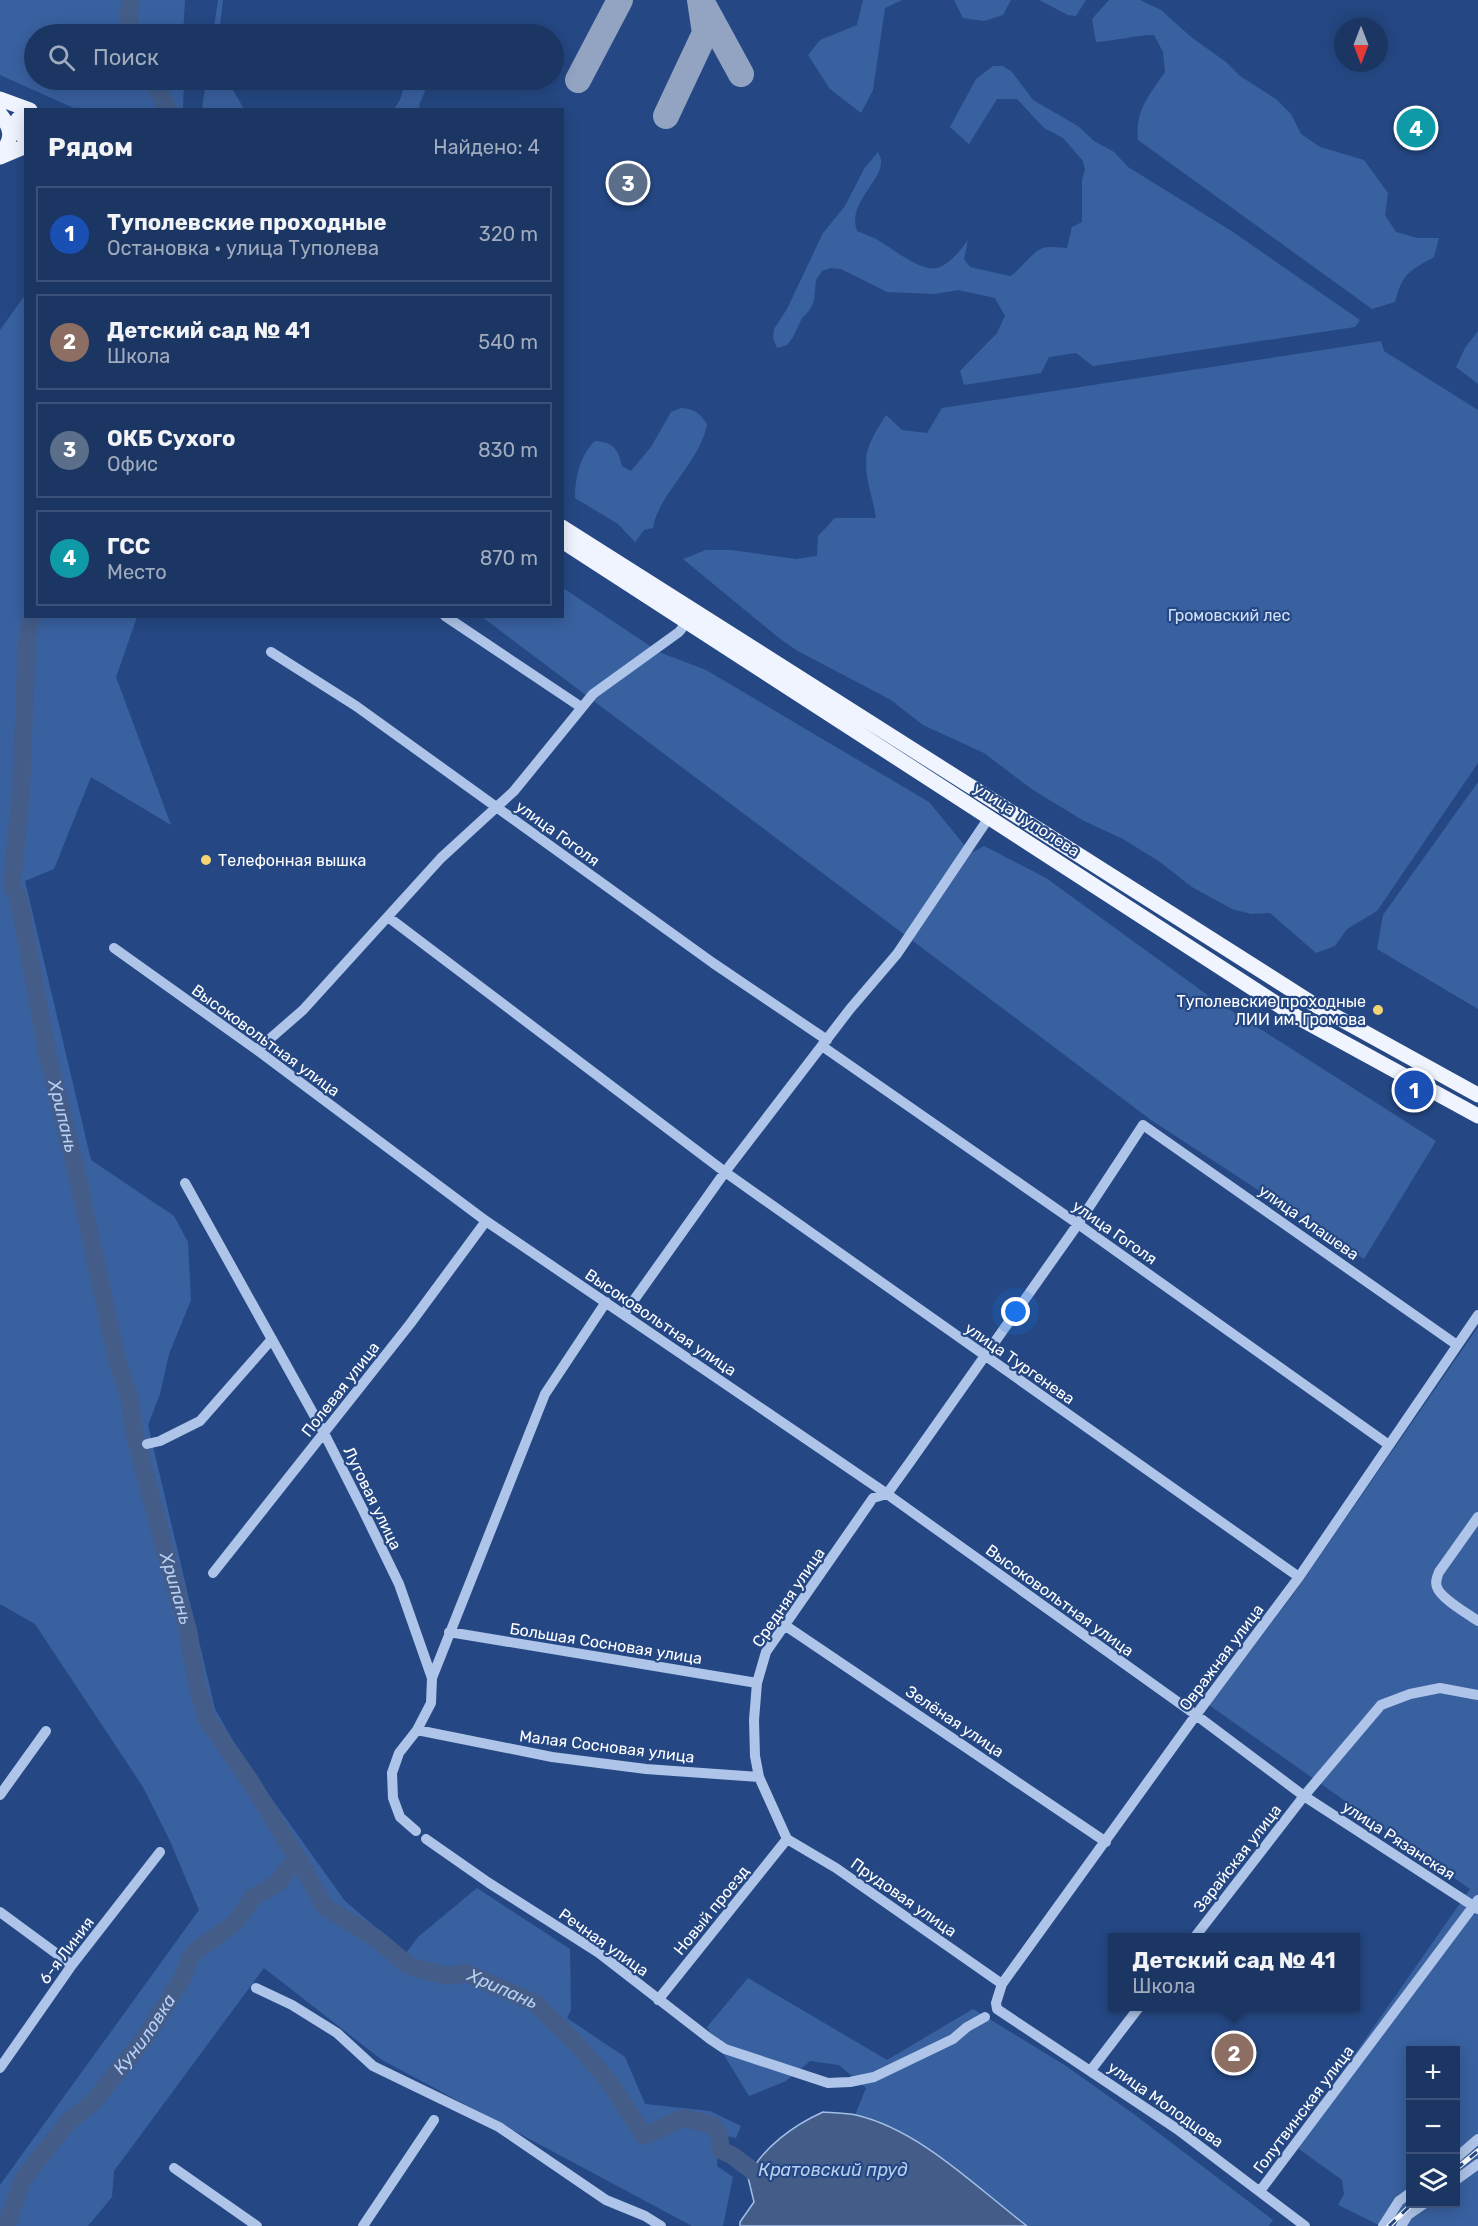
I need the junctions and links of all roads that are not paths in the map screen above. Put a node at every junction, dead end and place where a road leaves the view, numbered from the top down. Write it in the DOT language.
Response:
graph roads {
  1 [pos="0,99"];
  2 [pos="25,108"];
  3 [pos="0,114"];
  4 [pos="24,114"];
  5 [pos="24,136"];
  6 [pos="24,147"];
  7 [pos="0,156"];
  8 [pos="564,529"];
  9 [pos="564,543"];
  10 [pos="448,618"];
  11 [pos="687,622"];
  12 [pos="271,652"];
  13 [pos="581,707"];
  14 [pos="498,807"];
  15 [pos="990,816"];
  16 [pos="388,916"];
  17 [pos="114,948"];
  18 [pos="824,1043"];
  19 [pos="257,1050"];
  20 [pos="1478,1095"];
  21 [pos="1478,1116"];
  22 [pos="1143,1125"];
  23 [pos="725,1172"];
  24 [pos="185,1183"];
  25 [pos="486,1221"];
  26 [pos="1078,1224"];
  27 [pos="606,1302"];
  28 [pos="624,1314"];
  29 [pos="1478,1315"];
  30 [pos="272,1339"];
  31 [pos="1457,1345"];
  32 [pos="984,1356"];
  33 [pos="324,1433"];
  34 [pos="147,1444"];
  35 [pos="1389,1445"];
  36 [pos="887,1494"];
  37 [pos="1478,1517"];
  38 [pos="213,1573"];
  39 [pos="1299,1577"];
  40 [pos="1478,1621"];
  41 [pos="786,1626"];
  42 [pos="449,1632"];
  43 [pos="432,1678"];
  44 [pos="757,1683"];
  45 [pos="1478,1695"];
  46 [pos="1196,1715"];
  47 [pos="417,1730"];
  48 [pos="46,1731"];
  49 [pos="759,1777"];
  50 [pos="0,1795"];
  51 [pos="1304,1796"];
  52 [pos="416,1831"];
  53 [pos="426,1839"];
  54 [pos="787,1839"];
  55 [pos="1106,1842"];
  56 [pos="160,1852"];
  57 [pos="1476,1905"];
  58 [pos="0,1912"];
  59 [pos="1198,1933"];
  60 [pos="72,1965"];
  61 [pos="1002,1984"];
  62 [pos="256,1988"];
  63 [pos="658,2000"];
  64 [pos="1137,2011"];
  65 [pos="985,2017"];
  66 [pos="0,2068"];
  67 [pos="1090,2070"];
  68 [pos="434,2120"];
  69 [pos="1478,2139"];
  70 [pos="1460,2154"];
  71 [pos="1477,2166"];
  72 [pos="174,2168"];
  73 [pos="1460,2177"];
  74 [pos="1260,2191"];
  75 [pos="1406,2197"];
  76 [pos="1418,2208"];
  77 [pos="257,2226"];
  78 [pos="363,2226"];
  79 [pos="661,2226"];
  80 [pos="1305,2226"];
  81 [pos="1383,2226"];
  82 [pos="1401,2226"];
  1 -- 2 [label="main road"];
  3 -- 7 [label="main road"];
  4 -- 5 [label="main road"];
  6 -- 7 [label="main road"];
  8 -- 20 [label="main road, улица Туполева"];
  9 -- 11 [label="main road, улица Туполева"];
  10 -- 13 [label="street"];
  11 -- 13 [label="street"];
  11 -- 15 [label="main road, улица Туполева"];
  12 -- 14 [label="street, улица Гоголя"];
  13 -- 14 [label="street"];
  14 -- 16 [label="street"];
  14 -- 18 [label="street, улица Гоголя"];
  15 -- 18 [label="street"];
  15 -- 21 [label="main road, улица Туполева"];
  16 -- 19 [label="street"];
  16 -- 23 [label="street, улица Тургенева"];
  17 -- 19 [label="street, Высоковольтная улица"];
  18 -- 23 [label="street"];
  18 -- 26 [label="street, улица Гоголя"];
  19 -- 25 [label="street, Высоковольтная улица"];
  22 -- 26 [label="street, Средняя улица"];
  22 -- 31 [label="street, улица Алашева"];
  23 -- 28 [label="street"];
  23 -- 32 [label="street, улица Тургенева"];
  24 -- 30 [label="street, Луговая улица"];
  25 -- 27 [label="street, Высоковольтная улица"];
  25 -- 33 [label="street, Полевая улица"];
  26 -- 32 [label="street, Средняя улица"];
  26 -- 35 [label="street, улица Гоголя"];
  27 -- 28 [label="street, Высоковольтная улица"];
  27 -- 42 [label="street"];
  28 -- 36 [label="street, Высоковольтная улица"];
  29 -- 31 [label="street, Овражная улица"];
  30 -- 33 [label="street, Луговая улица"];
  30 -- 34 [label="street"];
  31 -- 35 [label="street, Овражная улица"];
  32 -- 36 [label="street, Средняя улица"];
  32 -- 39 [label="street, улица Тургенева"];
  33 -- 38 [label="street, Полевая улица"];
  33 -- 43 [label="street, Луговая улица"];
  35 -- 39 [label="street, Овражная улица"];
  36 -- 41 [label="street, Средняя улица"];
  36 -- 46 [label="street, Высоковольтная улица"];
  37 -- 40 [label="street"];
  39 -- 46 [label="street, Овражная улица"];
  41 -- 44 [label="street, Средняя улица"];
  41 -- 55 [label="street, Зелёная улица"];
  42 -- 43 [label="street"];
  42 -- 44 [label="street, Большая Сосновая улица"];
  43 -- 47 [label="street"];
  44 -- 49 [label="street, Средняя улица"];
  45 -- 51 [label="street, Зарайская улица"];
  46 -- 51 [label="street, Высоковольтная улица"];
  46 -- 55 [label="street, Овражная улица"];
  47 -- 49 [label="street, Малая Сосновая улица"];
  47 -- 52 [label="street"];
  48 -- 50 [label="street"];
  49 -- 54 [label="street, Средняя улица"];
  51 -- 57 [label="street, улица Рязанская"];
  51 -- 59 [label="street, Зарайская улица"];
  53 -- 63 [label="street, Речная улица"];
  54 -- 61 [label="street, Прудовая улица"];
  54 -- 63 [label="street, Новый проезд"];
  55 -- 61 [label="street, Овражная улица"];
  56 -- 60 [label="street, 6-я Линия"];
  57 -- 74 [label="street, Голутвинская улица"];
  58 -- 60 [label="street"];
  60 -- 66 [label="street, 6-я Линия"];
  61 -- 67 [label="street, улица Молодцова"];
  62 -- 79 [label="street"];
  63 -- 65 [label="street, Речная улица"];
  64 -- 67 [label="street"];
  67 -- 74 [label="street, улица Молодцова"];
  68 -- 78 [label="street"];
  69 -- 70 [label="street"];
  71 -- 73 [label="street"];
  72 -- 77 [label="street"];
  74 -- 80 [label="street, улица Молодцова"];
  75 -- 81 [label="street"];
  76 -- 82 [label="street"];
}
